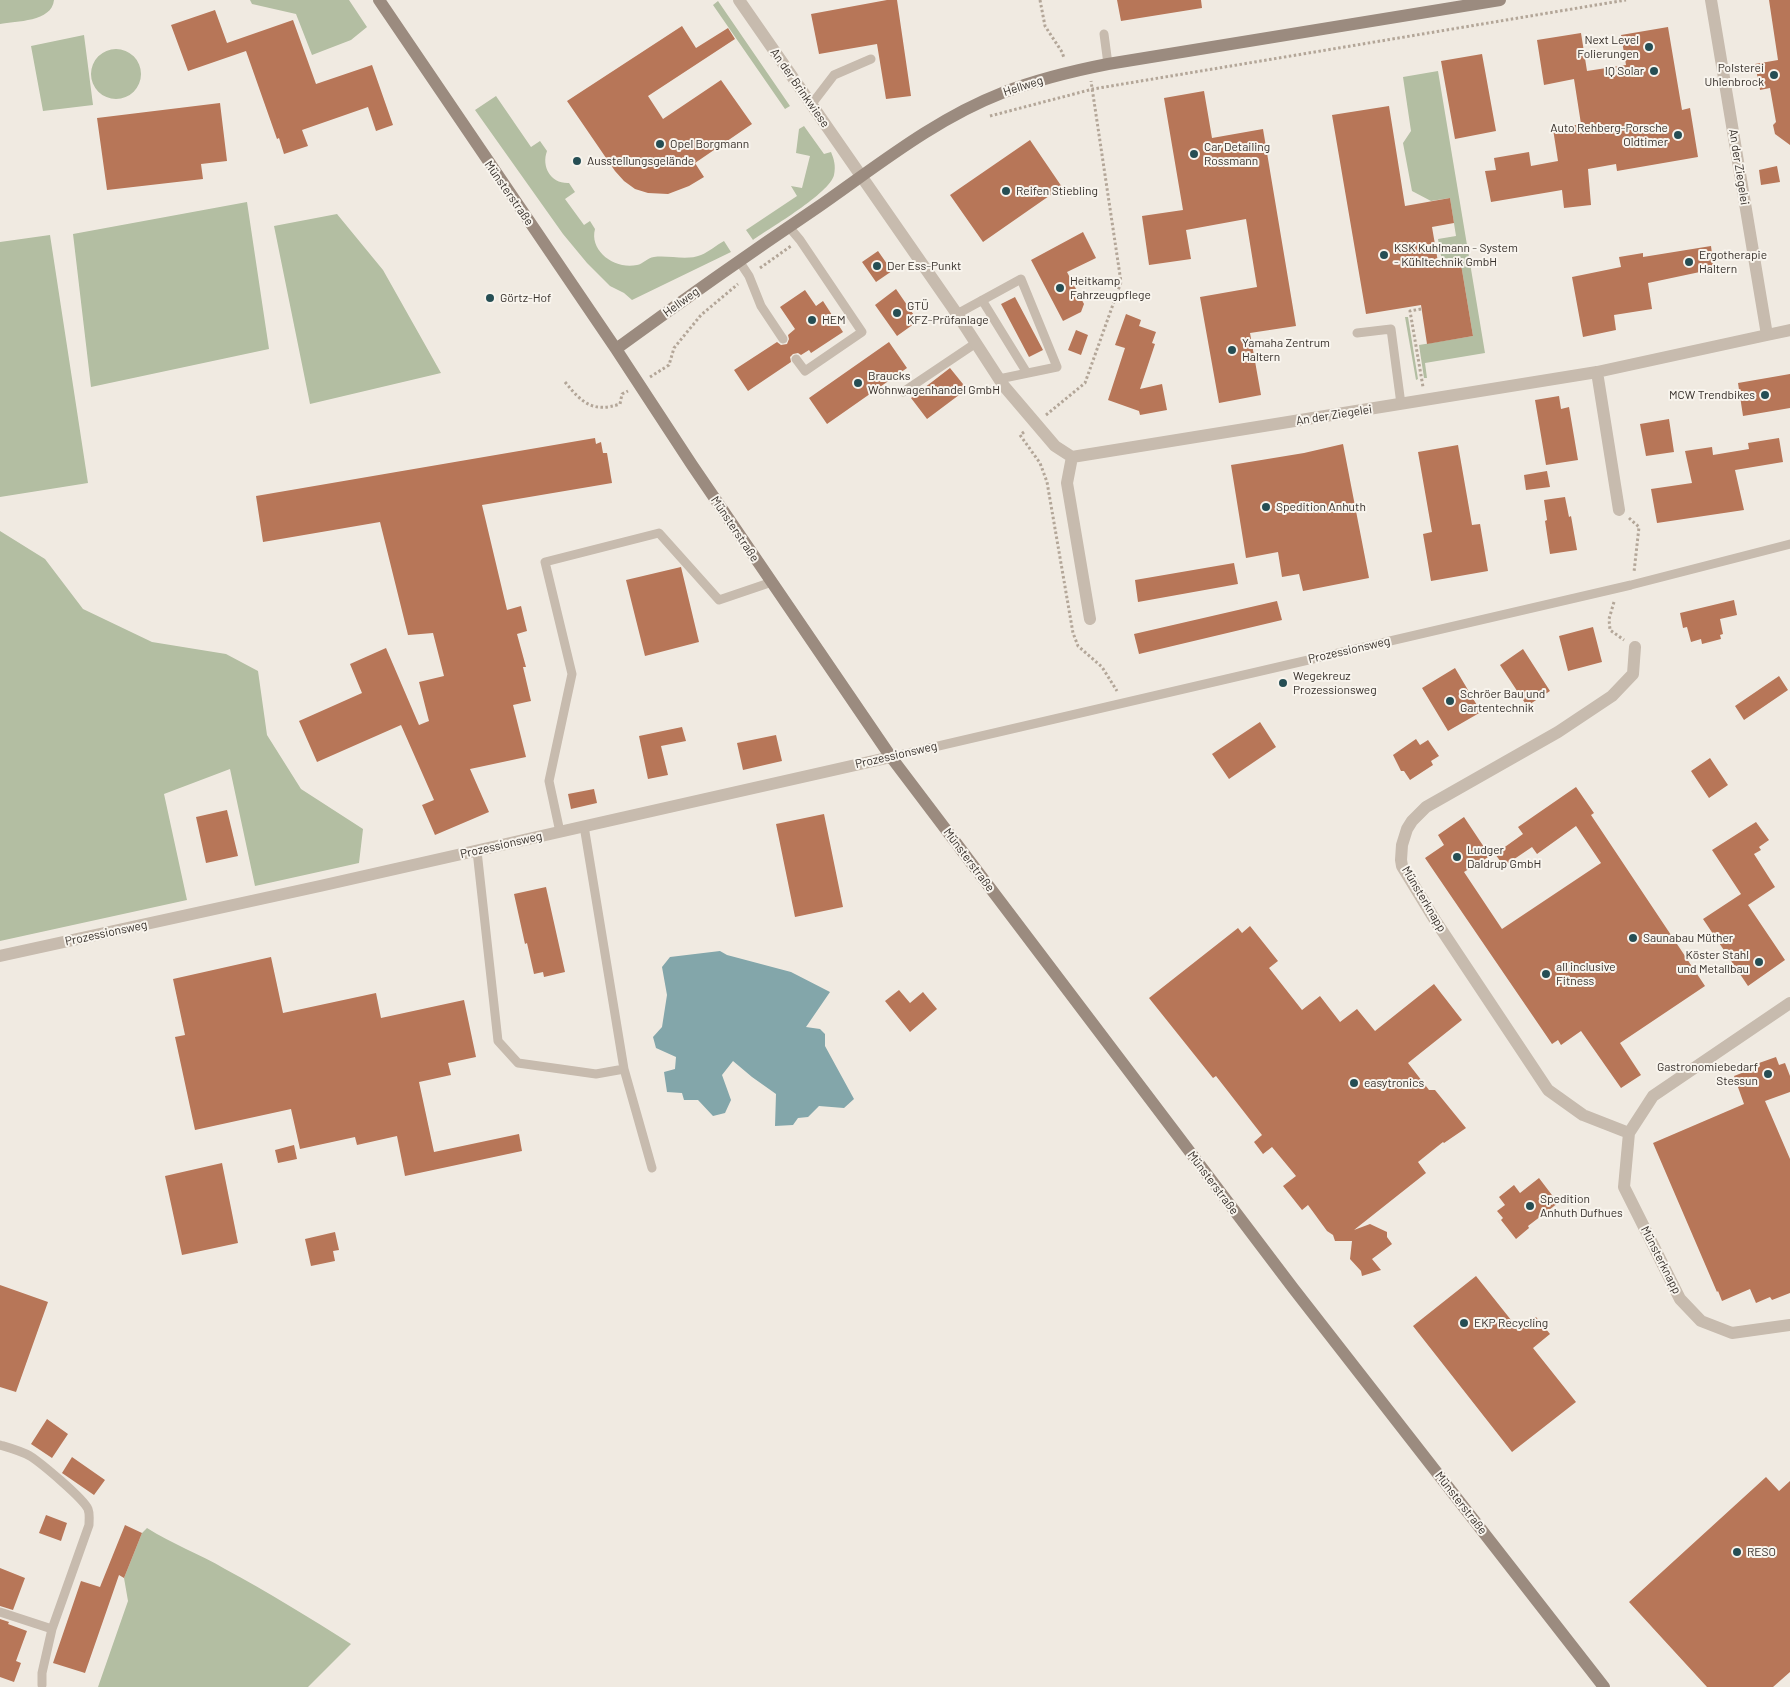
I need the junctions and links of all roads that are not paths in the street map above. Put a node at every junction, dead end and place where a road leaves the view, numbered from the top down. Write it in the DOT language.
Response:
graph roads {
  1 [pos="379,0"];
  2 [pos="739,0"];
  3 [pos="1500,0"];
  4 [pos="1711,0"];
  5 [pos="1104,34"];
  6 [pos="871,58"];
  7 [pos="1108,64"];
  8 [pos="811,104"];
  9 [pos="862,176"];
  10 [pos="789,227"];
  11 [pos="739,261"];
  12 [pos="982,300"];
  13 [pos="957,314"];
  14 [pos="1790,330"];
  15 [pos="1357,333"];
  16 [pos="1767,335"];
  17 [pos="783,338"];
  18 [pos="976,343"];
  19 [pos="616,349"];
  20 [pos="796,359"];
  21 [pos="1597,372"];
  22 [pos="1027,373"];
  23 [pos="999,380"];
  24 [pos="903,392"];
  25 [pos="1401,404"];
  26 [pos="1072,457"];
  27 [pos="1619,510"];
  28 [pos="1790,544"];
  29 [pos="772,582"];
  30 [pos="1090,619"];
  31 [pos="1635,648"];
  32 [pos="891,757"];
  33 [pos="584,826"];
  34 [pos="560,832"];
  35 [pos="477,851"];
  36 [pos="0,956"];
  37 [pos="1790,1003"];
  38 [pos="624,1069"];
  39 [pos="1629,1133"];
  40 [pos="652,1168"];
  41 [pos="1790,1325"];
  42 [pos="0,1446"];
  43 [pos="0,1612"];
  44 [pos="52,1630"];
  45 [pos="42,1685"];
  46 [pos="1604,1687"];
  1 -- 19 [label="main road, Münsterstraße"];
  2 -- 8 [label="street, An der Brinkwiese"];
  3 -- 7 [label="main road, Hellweg"];
  4 -- 16 [label="street, An der Ziegelei"];
  5 -- 7 [label="lane"];
  6 -- 8 [label="lane"];
  7 -- 9 [label="main road, Hellweg"];
  8 -- 9 [label="street, An der Brinkwiese"];
  9 -- 10 [label="main road, Hellweg"];
  9 -- 13 [label="street"];
  10 -- 11 [label="main road, Hellweg"];
  10 -- 20 [label="lane"];
  11 -- 17 [label="lane"];
  11 -- 19 [label="main road, Hellweg"];
  12 -- 13 [label="lane"];
  12 -- 22 [label="lane"];
  12 -- 22 [label="lane"];
  13 -- 18 [label="street"];
  14 -- 16 [label="street, An der Ziegelei"];
  15 -- 25 [label="lane"];
  16 -- 21 [label="street, An der Ziegelei"];
  18 -- 23 [label="street"];
  18 -- 24 [label="lane"];
  19 -- 29 [label="main road, Münsterstraße"];
  21 -- 25 [label="street, An der Ziegelei"];
  21 -- 27 [label="street"];
  22 -- 23 [label="lane"];
  23 -- 26 [label="street"];
  25 -- 26 [label="street, An der Ziegelei"];
  26 -- 30 [label="street"];
  28 -- 32 [label="lane, Prozessionsweg"];
  29 -- 32 [label="main road, Münsterstraße"];
  29 -- 34 [label="lane"];
  31 -- 39 [label="street, Münsterknapp"];
  32 -- 33 [label="street, Prozessionsweg"];
  32 -- 46 [label="main road, Münsterstraße"];
  33 -- 34 [label="street, Prozessionsweg"];
  33 -- 38 [label="lane"];
  34 -- 35 [label="street, Prozessionsweg"];
  35 -- 36 [label="street, Prozessionsweg"];
  35 -- 38 [label="lane"];
  37 -- 39 [label="street, Münsterknapp"];
  38 -- 40 [label="lane"];
  39 -- 41 [label="street, Münsterknapp"];
  42 -- 44 [label="lane"];
  43 -- 44 [label="lane"];
  44 -- 45 [label="lane"];
}
